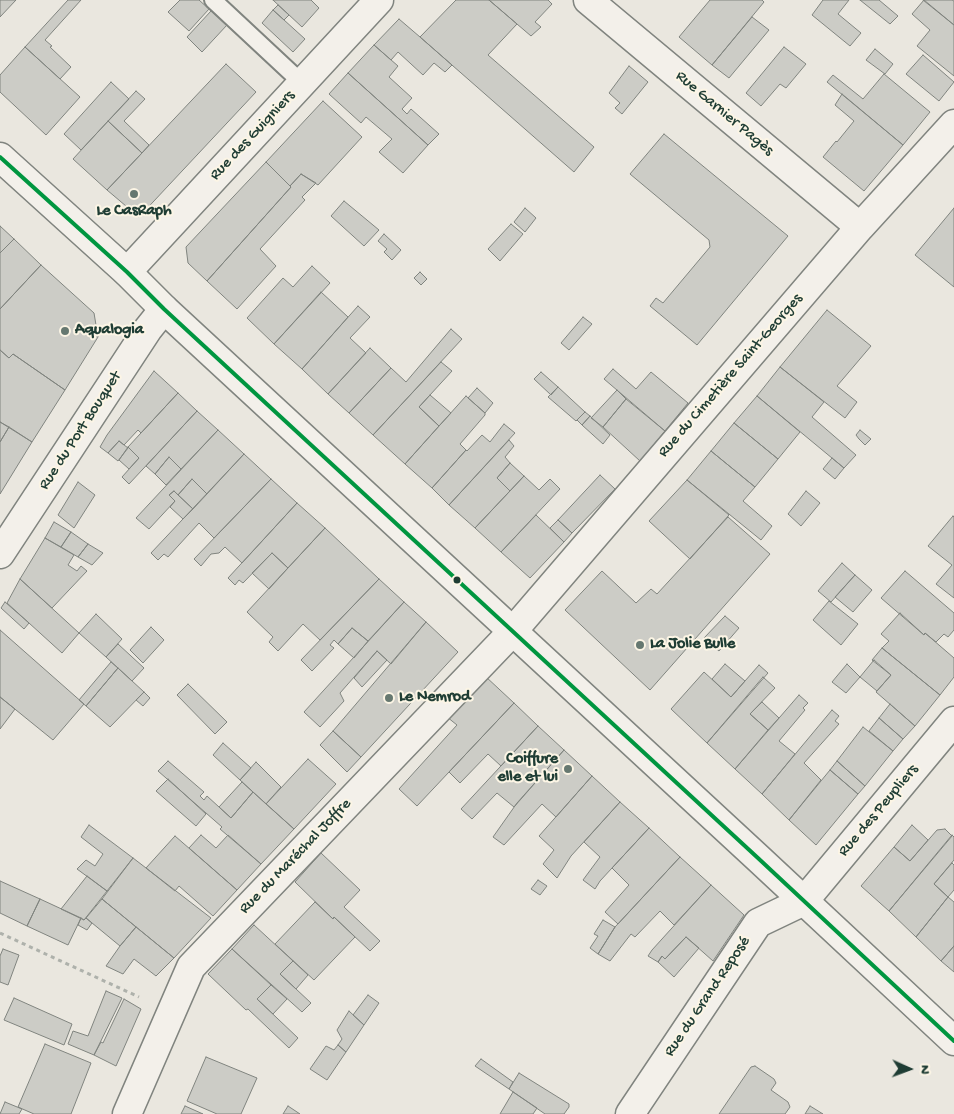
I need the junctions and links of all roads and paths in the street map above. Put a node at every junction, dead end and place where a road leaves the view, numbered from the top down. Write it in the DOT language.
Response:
graph roads {
  1 [pos="213,0"];
  2 [pos="379,0"];
  3 [pos="588,0"];
  4 [pos="302,83"];
  5 [pos="951,132"];
  6 [pos="0,157"];
  7 [pos="860,227"];
  8 [pos="128,272"];
  9 [pos="164,309"];
  10 [pos="0,554"];
  11 [pos="512,632"];
  12 [pos="954,721"];
  13 [pos="804,901"];
  14 [pos="0,933"];
  15 [pos="172,1012"];
  16 [pos="954,1041"];
  17 [pos="127,1114"];
  18 [pos="630,1114"];
  1 -- 4 [label="lane"];
  2 -- 4 [label="street, Rue des Guigniers"];
  3 -- 7 [label="street, Rue Garnier Pagès"];
  4 -- 8 [label="street, Rue des Guigniers"];
  5 -- 7 [label="street, Rue du Cimetière Saint-Georges"];
  6 -- 8 [label="street"];
  7 -- 11 [label="street, Rue du Cimetière Saint-Georges"];
  8 -- 9 [label="street"];
  9 -- 10 [label="street, Rue du Port Bouquet"];
  9 -- 11 [label="street"];
  11 -- 13 [label="street"];
  11 -- 15 [label="street, Rue du Maréchal Joffre"];
  12 -- 13 [label="street, Rue des Peupliers"];
  13 -- 16 [label="street"];
  13 -- 18 [label="street, Rue du Grand Reposé"];
  14 -- 15 [label="path"];
  15 -- 17 [label="street, Rue du Maréchal Joffre"];
}
